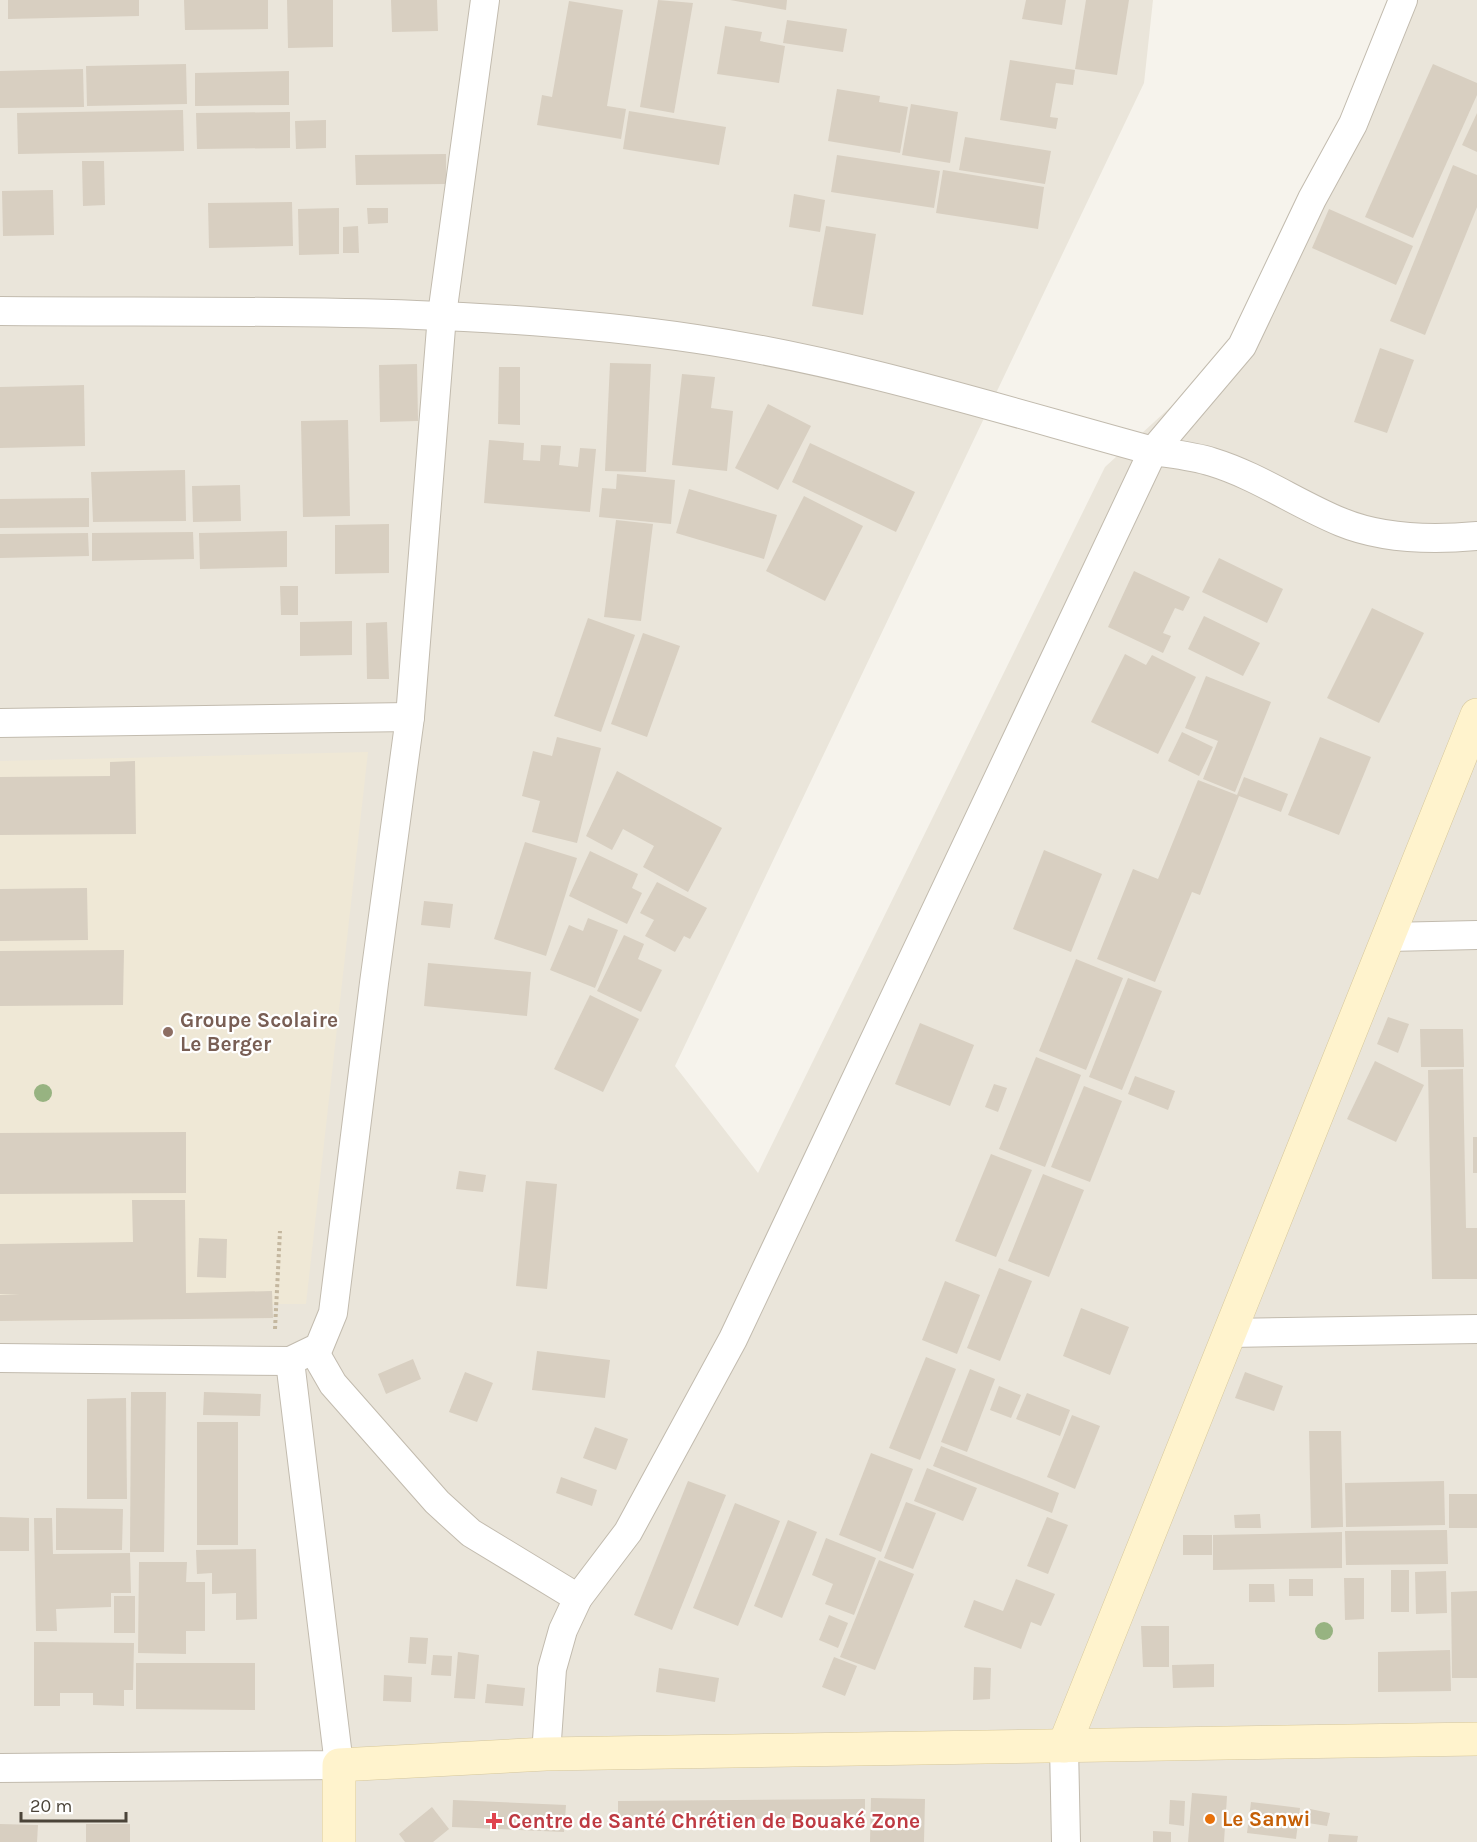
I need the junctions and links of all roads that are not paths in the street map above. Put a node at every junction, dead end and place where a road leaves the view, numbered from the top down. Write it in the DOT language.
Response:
graph roads {
  1 [pos="485,0"];
  2 [pos="1403,0"];
  3 [pos="0,311"];
  4 [pos="442,315"];
  5 [pos="1153,451"];
  6 [pos="1477,536"];
  7 [pos="1477,715"];
  8 [pos="410,717"];
  9 [pos="0,723"];
  10 [pos="1477,935"];
  11 [pos="1388,937"];
  12 [pos="1477,1329"];
  13 [pos="1229,1333"];
  14 [pos="292,1357"];
  15 [pos="0,1358"];
  16 [pos="578,1598"];
  17 [pos="1477,1739"];
  18 [pos="1064,1746"];
  19 [pos="546,1754"];
  20 [pos="339,1765"];
  21 [pos="0,1768"];
  22 [pos="339,1842"];
  23 [pos="1066,1842"];
  1 -- 4 [label="street"];
  2 -- 5 [label="street"];
  3 -- 4 [label="street"];
  4 -- 5 [label="street"];
  4 -- 8 [label="street"];
  5 -- 6 [label="street"];
  5 -- 16 [label="street"];
  7 -- 11 [label="street"];
  8 -- 9 [label="street"];
  8 -- 14 [label="street"];
  10 -- 11 [label="street"];
  11 -- 13 [label="street"];
  12 -- 13 [label="street"];
  13 -- 18 [label="street"];
  14 -- 15 [label="street"];
  14 -- 16 [label="street"];
  14 -- 20 [label="street"];
  16 -- 19 [label="street"];
  17 -- 18 [label="street"];
  18 -- 19 [label="street"];
  18 -- 23 [label="street"];
  19 -- 20 [label="street"];
  20 -- 21 [label="street"];
  20 -- 22 [label="street"];
}
